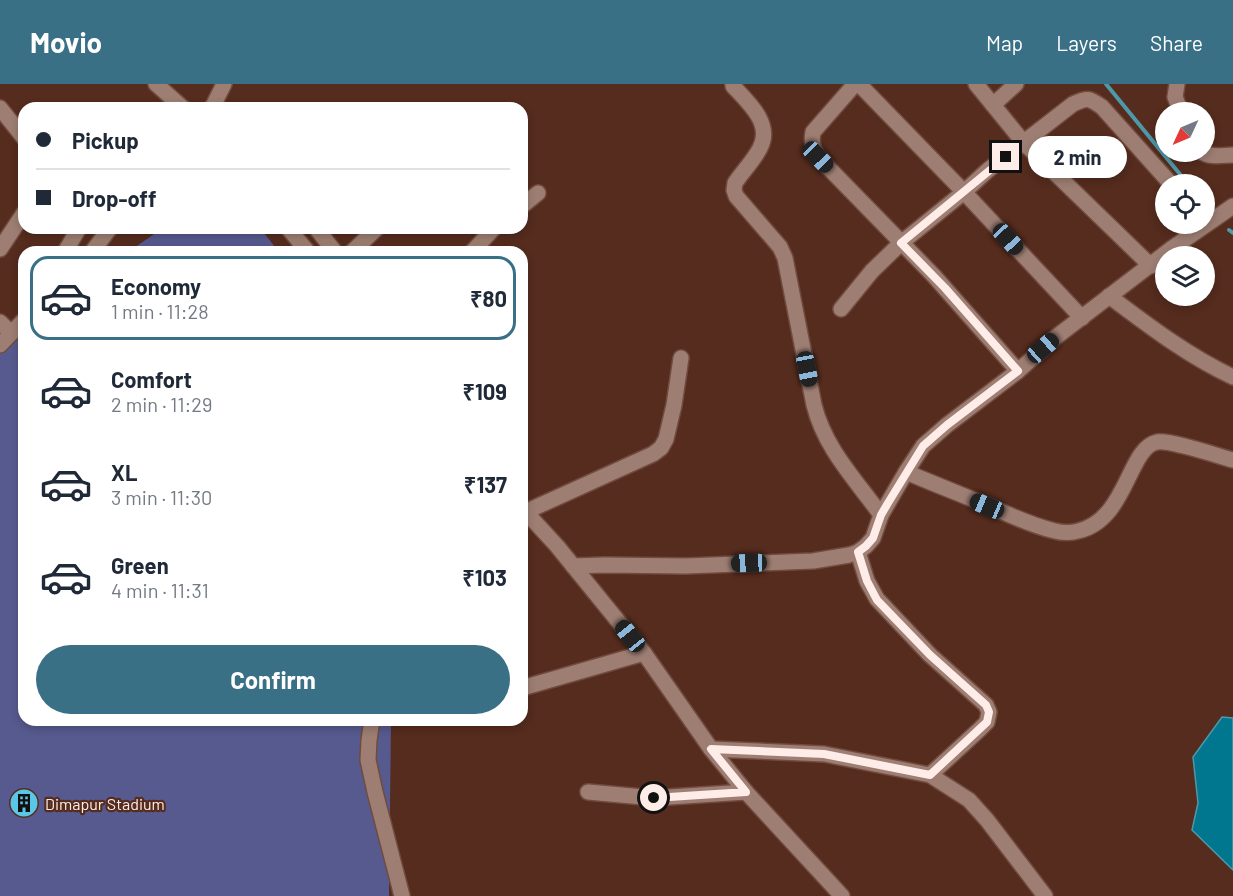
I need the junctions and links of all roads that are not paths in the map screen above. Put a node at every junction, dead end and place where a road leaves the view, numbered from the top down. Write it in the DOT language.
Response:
graph roads {
  1 [pos="156,84"];
  2 [pos="224,84"];
  3 [pos="733,84"];
  4 [pos="857,84"];
  5 [pos="976,84"];
  6 [pos="1016,84"];
  7 [pos="1177,84"];
  8 [pos="176,102"];
  9 [pos="215,102"];
  10 [pos="1177,102"];
  11 [pos="993,105"];
  12 [pos="0,108"];
  13 [pos="18,130"];
  14 [pos="1024,144"];
  15 [pos="1233,155"];
  16 [pos="1215,156"];
  17 [pos="1162,174"];
  18 [pos="964,192"];
  19 [pos="538,193"];
  20 [pos="528,201"];
  21 [pos="1233,206"];
  22 [pos="1215,217"];
  23 [pos="18,222"];
  24 [pos="293,234"];
  25 [pos="321,234"];
  26 [pos="371,234"];
  27 [pos="488,234"];
  28 [pos="1191,234"];
  29 [pos="901,243"];
  30 [pos="303,246"];
  31 [pos="330,246"];
  32 [pos="358,246"];
  33 [pos="478,246"];
  34 [pos="0,249"];
  35 [pos="1151,266"];
  36 [pos="1109,296"];
  37 [pos="841,309"];
  38 [pos="1082,318"];
  39 [pos="6,328"];
  40 [pos="0,345"];
  41 [pos="681,358"];
  42 [pos="1018,371"];
  43 [pos="1233,377"];
  44 [pos="1233,460"];
  45 [pos="906,472"];
  46 [pos="528,508"];
  47 [pos="528,515"];
  48 [pos="881,515"];
  49 [pos="858,552"];
  50 [pos="573,566"];
  51 [pos="644,653"];
  52 [pos="528,686"];
  53 [pos="374,726"];
  54 [pos="711,749"];
  55 [pos="930,775"];
  56 [pos="588,792"];
  57 [pos="746,792"];
  58 [pos="402,896"];
  59 [pos="842,896"];
  60 [pos="1045,896"];
  1 -- 8 [label="street"];
  2 -- 9 [label="street"];
  3 -- 48 [label="street"];
  4 -- 18 [label="street"];
  4 -- 29 [label="street"];
  5 -- 11 [label="street"];
  6 -- 11 [label="street"];
  7 -- 10 [label="street"];
  11 -- 14 [label="street"];
  12 -- 13 [label="street"];
  14 -- 17 [label="street"];
  14 -- 18 [label="street"];
  14 -- 35 [label="street"];
  15 -- 16 [label="street"];
  18 -- 29 [label="street"];
  18 -- 38 [label="street"];
  19 -- 20 [label="street"];
  21 -- 22 [label="street"];
  23 -- 34 [label="street"];
  24 -- 30 [label="street"];
  25 -- 31 [label="street"];
  26 -- 32 [label="street"];
  27 -- 33 [label="street"];
  28 -- 35 [label="street"];
  29 -- 37 [label="street"];
  29 -- 42 [label="street"];
  35 -- 36 [label="street"];
  36 -- 38 [label="street"];
  36 -- 43 [label="street"];
  38 -- 42 [label="street"];
  39 -- 40 [label="street"];
  41 -- 46 [label="street"];
  42 -- 45 [label="street"];
  44 -- 45 [label="street"];
  45 -- 48 [label="street"];
  47 -- 50 [label="street"];
  48 -- 49 [label="street"];
  49 -- 50 [label="street"];
  49 -- 55 [label="street"];
  50 -- 51 [label="street"];
  51 -- 52 [label="street"];
  51 -- 54 [label="street"];
  53 -- 58 [label="street"];
  54 -- 55 [label="street"];
  54 -- 57 [label="street"];
  55 -- 60 [label="street"];
  56 -- 57 [label="street"];
  57 -- 59 [label="street"];
}
